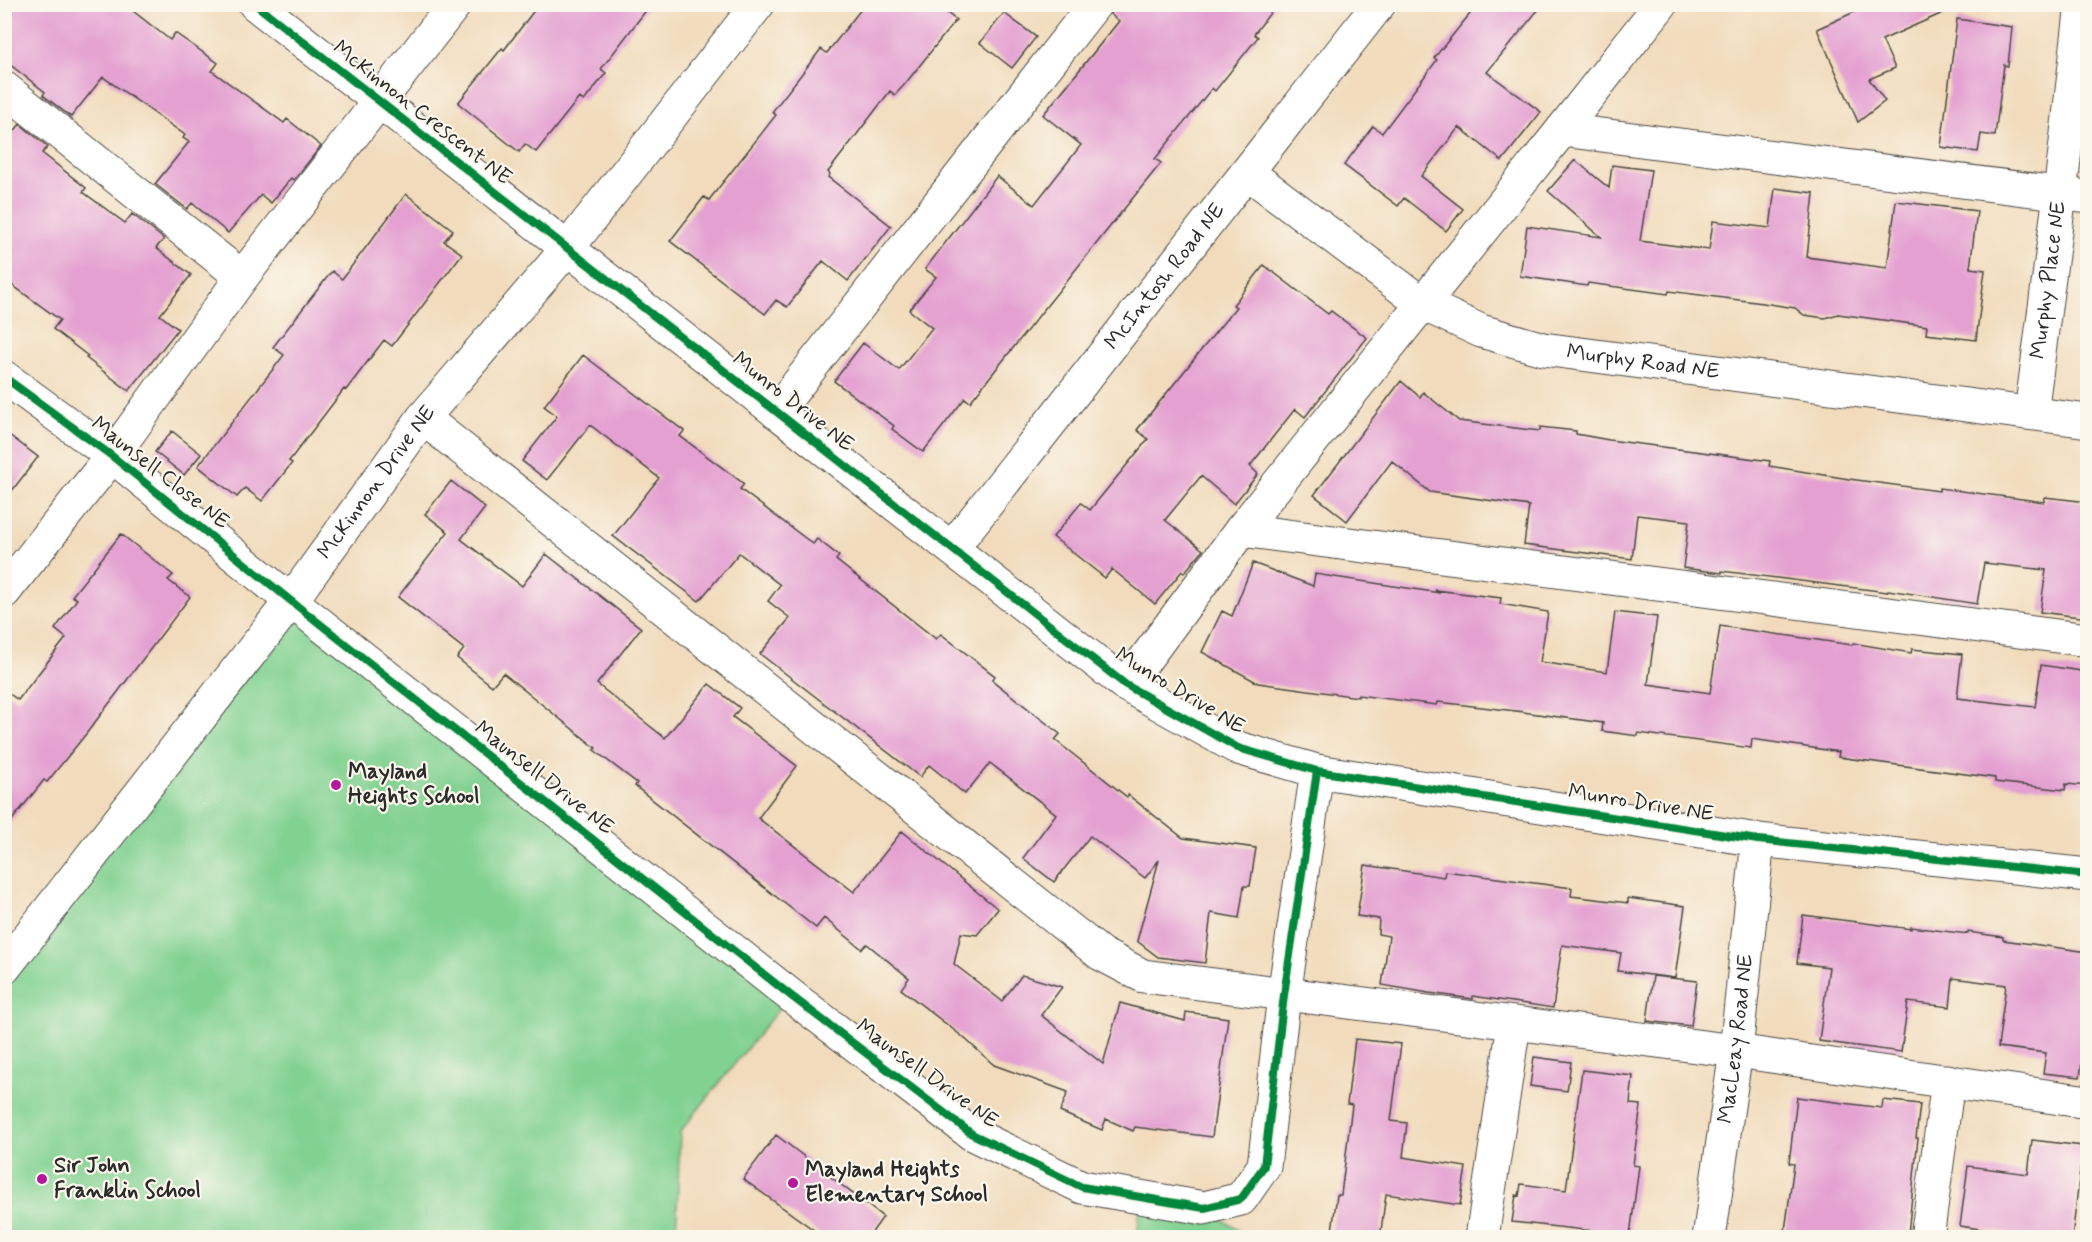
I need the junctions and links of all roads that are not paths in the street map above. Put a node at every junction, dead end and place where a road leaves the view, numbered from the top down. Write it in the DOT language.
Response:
graph roads {
  1 [pos="255,4"];
  2 [pos="454,4"];
  3 [pos="759,4"];
  4 [pos="1095,4"];
  5 [pos="1378,4"];
  6 [pos="1661,4"];
  7 [pos="2082,4"];
  8 [pos="4,88"];
  9 [pos="379,102"];
  10 [pos="1562,130"];
  11 [pos="1248,173"];
  12 [pos="2074,196"];
  13 [pos="567,249"];
  14 [pos="242,277"];
  15 [pos="1423,304"];
  16 [pos="4,377"];
  17 [pos="776,412"];
  18 [pos="2031,413"];
  19 [pos="423,418"];
  20 [pos="2088,421"];
  21 [pos="112,456"];
  22 [pos="1241,530"];
  23 [pos="952,548"];
  24 [pos="4,592"];
  25 [pos="291,602"];
  26 [pos="2088,640"];
  27 [pos="1126,685"];
  28 [pos="1317,771"];
  29 [pos="1758,840"];
  30 [pos="2088,875"];
  31 [pos="4,968"];
  32 [pos="1284,995"];
  33 [pos="1514,1024"];
  34 [pos="1736,1051"];
  35 [pos="1948,1081"];
  36 [pos="2088,1102"];
  37 [pos="1482,1238"];
  38 [pos="1709,1238"];
  39 [pos="1927,1238"];
  1 -- 9 [label="street, McKinnon Crescent NE"];
  2 -- 9 [label="street"];
  3 -- 13 [label="street, McKinnon Drive NE"];
  4 -- 17 [label="street"];
  5 -- 11 [label="street, McIntosh Road NE"];
  6 -- 10 [label="street"];
  7 -- 12 [label="street, Murphy Place NE"];
  8 -- 14 [label="street"];
  9 -- 13 [label="street, McKinnon Crescent NE"];
  9 -- 14 [label="street"];
  10 -- 12 [label="street"];
  10 -- 15 [label="street"];
  11 -- 15 [label="street, Murphy Road NE"];
  11 -- 23 [label="street, McIntosh Road NE"];
  12 -- 18 [label="street, Murphy Place NE"];
  13 -- 17 [label="street, Munro Drive NE"];
  13 -- 19 [label="street, McKinnon Drive NE"];
  14 -- 21 [label="street"];
  15 -- 18 [label="street, Murphy Road NE"];
  15 -- 22 [label="street"];
  16 -- 21 [label="street, Maunsell Close NE"];
  17 -- 23 [label="street, Munro Drive NE"];
  18 -- 20 [label="street, Murphy Road NE"];
  19 -- 25 [label="street, McKinnon Drive NE"];
  19 -- 32 [label="street"];
  21 -- 24 [label="street"];
  21 -- 25 [label="street, Maunsell Close NE"];
  22 -- 26 [label="street"];
  22 -- 27 [label="street"];
  23 -- 27 [label="street, Munro Drive NE"];
  25 -- 31 [label="street, McKinnon Drive NE"];
  25 -- 32 [label="street, Maunsell Drive NE"];
  27 -- 28 [label="street, Munro Drive NE"];
  28 -- 29 [label="street, Munro Drive NE"];
  28 -- 32 [label="street, Maunsell Drive NE"];
  29 -- 30 [label="street, Munro Drive NE"];
  29 -- 34 [label="street, MacLeay Road NE"];
  32 -- 33 [label="street"];
  33 -- 34 [label="street"];
  33 -- 37 [label="street"];
  34 -- 35 [label="street"];
  34 -- 38 [label="street, MacLeay Road NE"];
  35 -- 36 [label="street"];
  35 -- 39 [label="street"];
}
